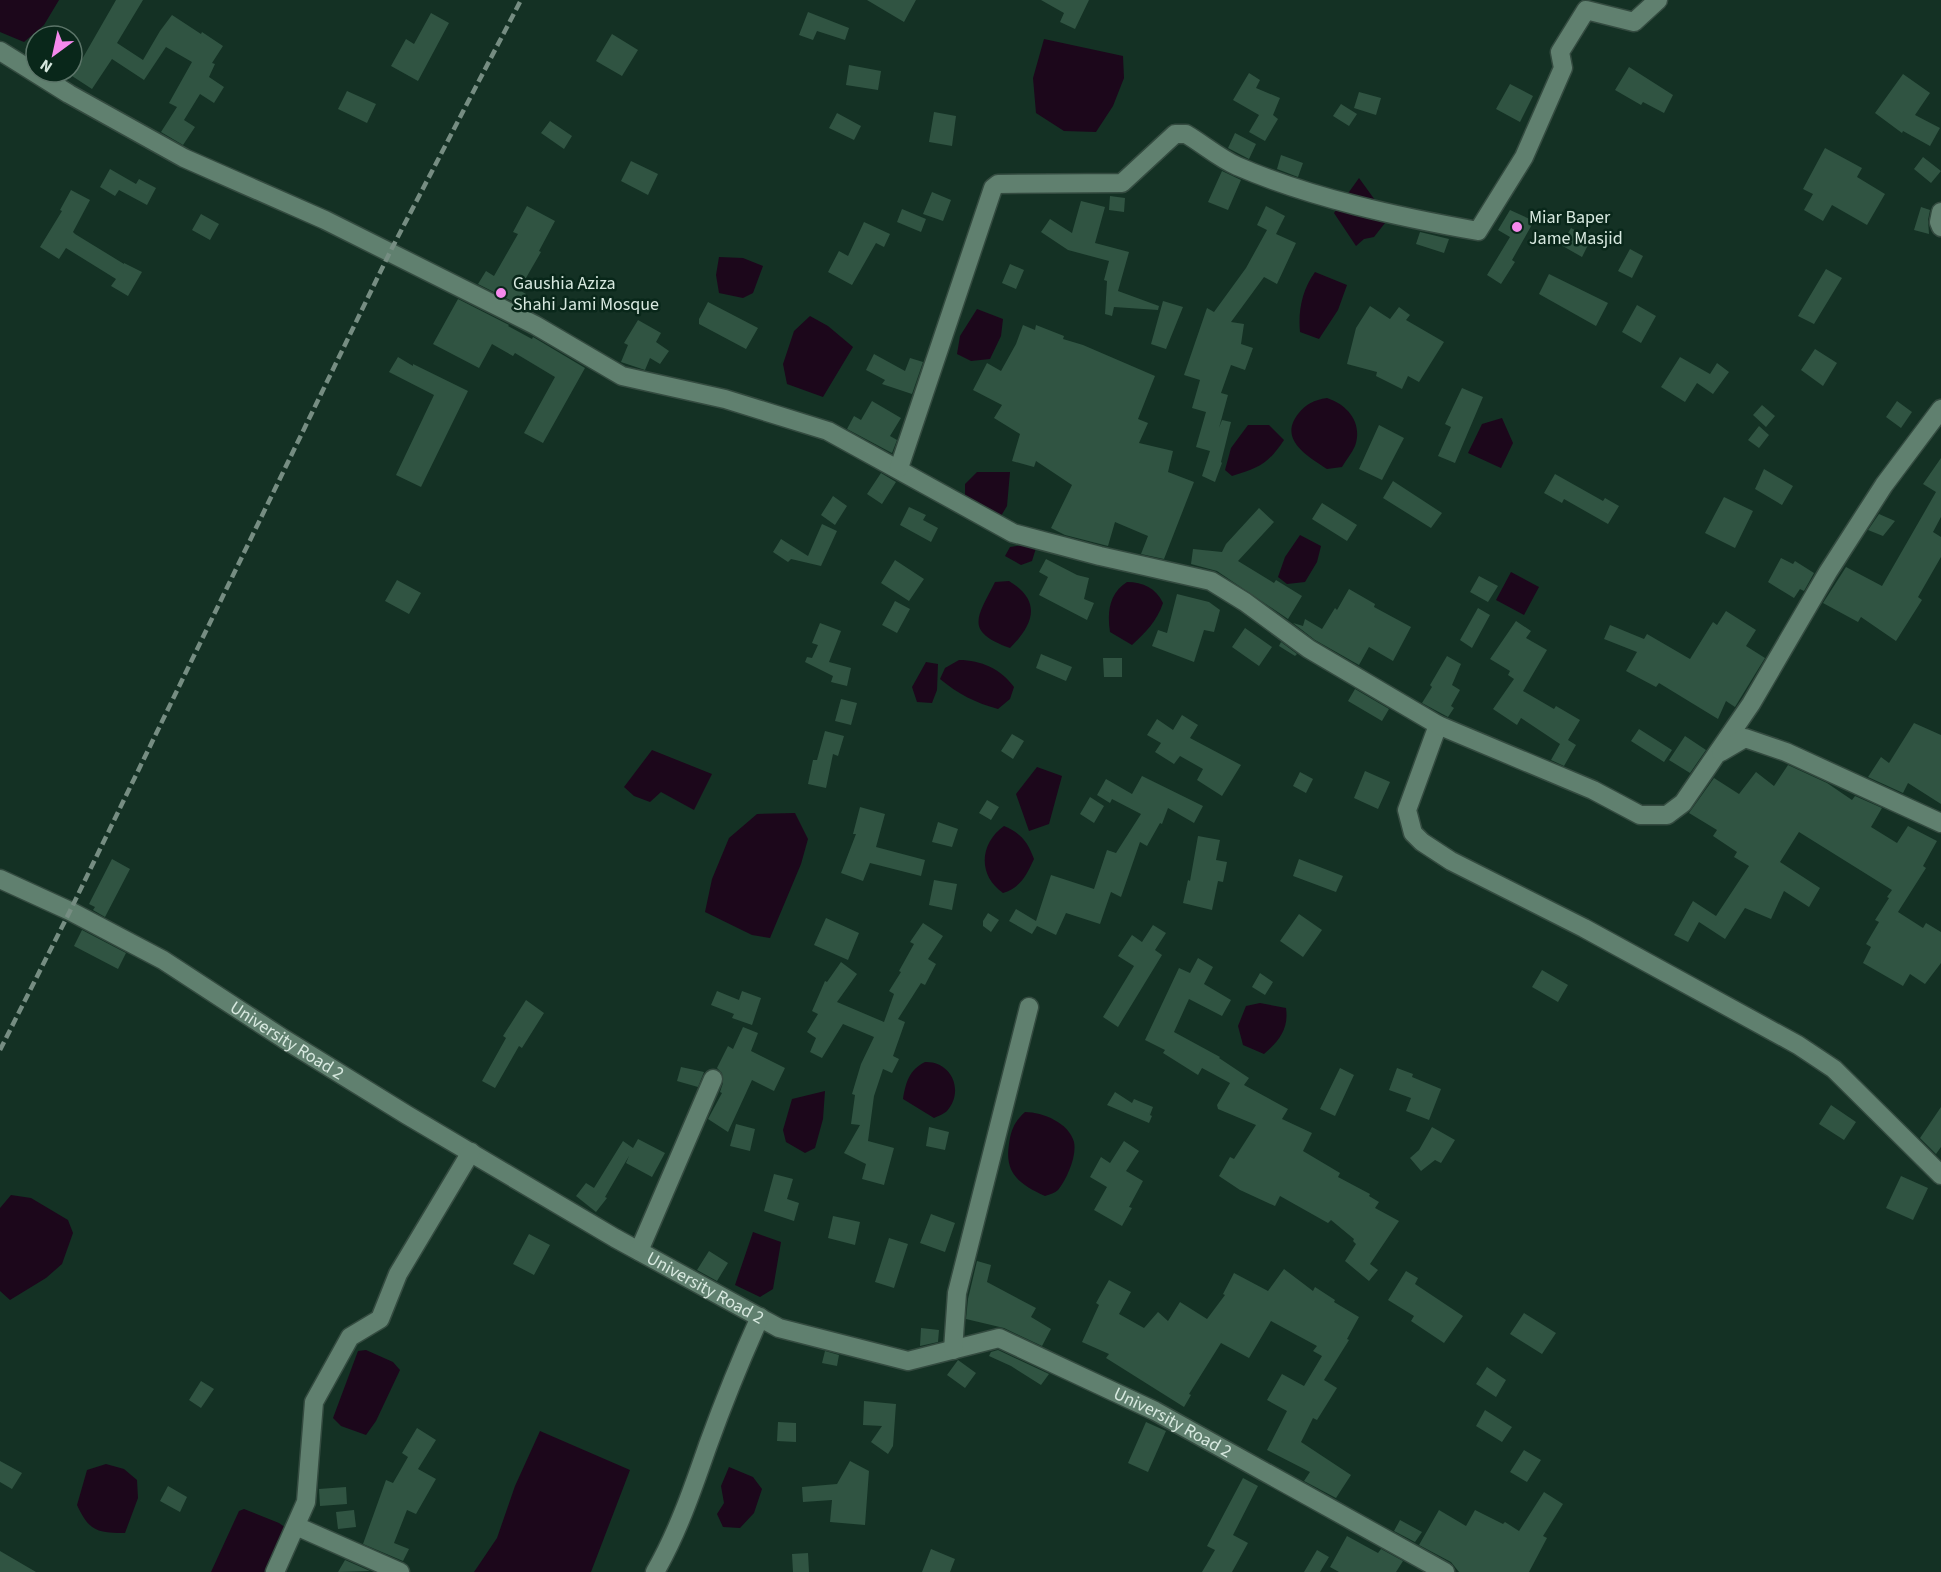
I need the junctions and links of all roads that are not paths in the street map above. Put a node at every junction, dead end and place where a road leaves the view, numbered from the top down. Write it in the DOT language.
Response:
graph roads {
  1 [pos="1658,0"];
  2 [pos="0,51"];
  3 [pos="1941,212"];
  4 [pos="1941,227"];
  5 [pos="1941,409"];
  6 [pos="899,468"];
  7 [pos="1438,725"];
  8 [pos="1717,754"];
  9 [pos="1941,823"];
  10 [pos="0,879"];
  11 [pos="1029,1007"];
  12 [pos="713,1078"];
  13 [pos="471,1152"];
  14 [pos="1941,1175"];
  15 [pos="639,1251"];
  16 [pos="760,1317"];
  17 [pos="953,1350"];
  18 [pos="296,1526"];
  19 [pos="275,1572"];
  20 [pos="399,1572"];
  21 [pos="655,1572"];
  22 [pos="1445,1572"];
  1 -- 6 [label="street"];
  2 -- 6 [label="street"];
  3 -- 4 [label="street"];
  5 -- 8 [label="street"];
  6 -- 7 [label="street"];
  7 -- 8 [label="street"];
  7 -- 14 [label="street"];
  8 -- 9 [label="street"];
  10 -- 13 [label="street, University Road 2"];
  11 -- 17 [label="street"];
  12 -- 15 [label="street"];
  13 -- 15 [label="street, University Road 2"];
  13 -- 18 [label="street"];
  15 -- 16 [label="street, University Road 2"];
  16 -- 17 [label="street, University Road 2"];
  16 -- 21 [label="street"];
  17 -- 22 [label="street, University Road 2"];
  18 -- 19 [label="street"];
  18 -- 20 [label="street"];
}
